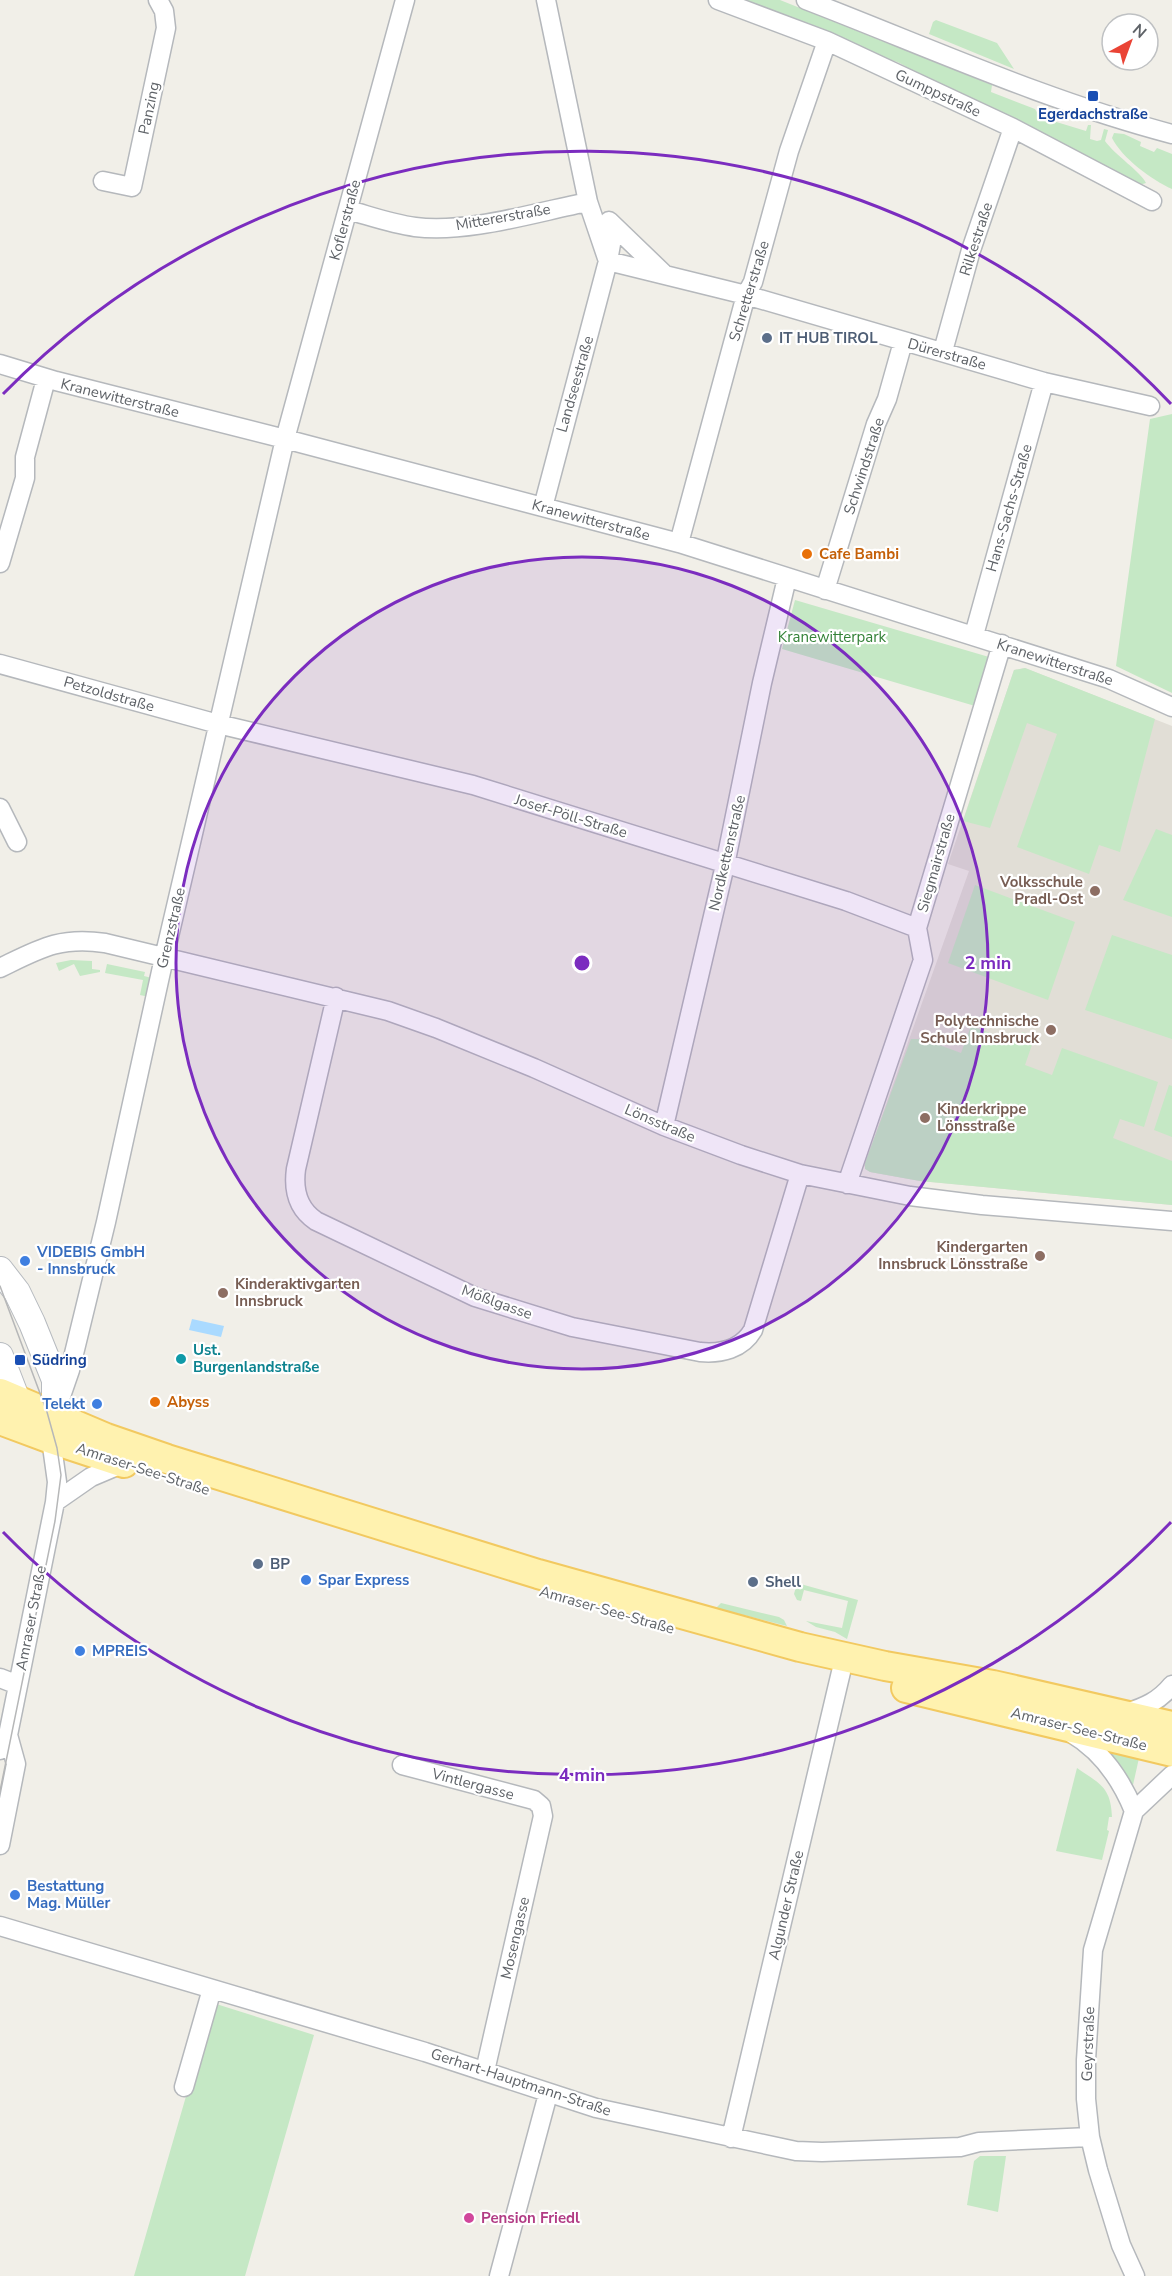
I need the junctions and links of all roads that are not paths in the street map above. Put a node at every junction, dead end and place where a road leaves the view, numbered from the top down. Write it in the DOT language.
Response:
graph roads {
  1 [pos="158,0"];
  2 [pos="405,0"];
  3 [pos="546,0"];
  4 [pos="718,0"];
  5 [pos="806,0"];
  6 [pos="827,41"];
  7 [pos="1013,128"];
  8 [pos="1172,134"];
  9 [pos="103,181"];
  10 [pos="1152,201"];
  11 [pos="588,202"];
  12 [pos="348,210"];
  13 [pos="614,227"];
  14 [pos="609,261"];
  15 [pos="665,275"];
  16 [pos="746,295"];
  17 [pos="903,342"];
  18 [pos="943,351"];
  19 [pos="0,364"];
  20 [pos="46,379"];
  21 [pos="1044,382"];
  22 [pos="1150,406"];
  23 [pos="285,439"];
  24 [pos="543,507"];
  25 [pos="679,543"];
  26 [pos="0,562"];
  27 [pos="787,579"];
  28 [pos="825,590"];
  29 [pos="974,635"];
  30 [pos="1002,644"];
  31 [pos="0,664"];
  32 [pos="1172,707"];
  33 [pos="218,724"];
  34 [pos="0,807"];
  35 [pos="17,842"];
  36 [pos="725,865"];
  37 [pos="917,928"];
  38 [pos="164,958"];
  39 [pos="0,968"];
  40 [pos="336,997"];
  41 [pos="664,1126"];
  42 [pos="800,1174"];
  43 [pos="847,1184"];
  44 [pos="1172,1221"];
  45 [pos="0,1270"];
  46 [pos="0,1356"];
  47 [pos="6,1404"];
  48 [pos="46,1429"];
  49 [pos="124,1463"];
  50 [pos="55,1502"];
  51 [pos="842,1672"];
  52 [pos="0,1678"];
  53 [pos="18,1685"];
  54 [pos="1172,1685"];
  55 [pos="1122,1715"];
  56 [pos="1054,1724"];
  57 [pos="1172,1726"];
  58 [pos="4,1742"];
  59 [pos="1172,1752"];
  60 [pos="402,1765"];
  61 [pos="1172,1775"];
  62 [pos="542,1806"];
  63 [pos="1134,1811"];
  64 [pos="0,1845"];
  65 [pos="0,1926"];
  66 [pos="212,1989"];
  67 [pos="485,2071"];
  68 [pos="184,2087"];
  69 [pos="548,2094"];
  70 [pos="1090,2137"];
  71 [pos="731,2138"];
  72 [pos="499,2276"];
  73 [pos="1135,2276"];
  1 -- 9 [label="street, Panzing"];
  2 -- 12 [label="street, Koflerstraße"];
  3 -- 11 [label="street"];
  4 -- 6 [label="street, Gumppstraße"];
  5 -- 8 [label="street"];
  6 -- 7 [label="street, Gumppstraße"];
  6 -- 16 [label="street, Schretterstraße"];
  7 -- 10 [label="street, Gumppstraße"];
  7 -- 18 [label="street, Rilkestraße"];
  11 -- 12 [label="street, Mittererstraße"];
  11 -- 13 [label="street"];
  11 -- 14 [label="street"];
  12 -- 23 [label="street, Koflerstraße"];
  13 -- 14 [label="street, Landseestraße"];
  13 -- 15 [label="street"];
  14 -- 15 [label="street"];
  14 -- 24 [label="street, Landseestraße"];
  15 -- 16 [label="street"];
  16 -- 17 [label="street, Dürerstraße"];
  16 -- 25 [label="street, Schretterstraße"];
  17 -- 18 [label="street, Dürerstraße"];
  17 -- 28 [label="street, Schwindstraße"];
  18 -- 21 [label="street, Dürerstraße"];
  19 -- 20 [label="street, Kranewitterstraße"];
  20 -- 23 [label="street, Kranewitterstraße"];
  20 -- 26 [label="street"];
  21 -- 22 [label="street, Dürerstraße"];
  21 -- 29 [label="street, Hans-Sachs-Straße"];
  23 -- 24 [label="street, Kranewitterstraße"];
  23 -- 33 [label="street, Grenzstraße"];
  24 -- 25 [label="street, Kranewitterstraße"];
  25 -- 27 [label="street, Kranewitterstraße"];
  27 -- 28 [label="street, Kranewitterstraße"];
  27 -- 36 [label="street, Nordkettenstraße"];
  28 -- 29 [label="street, Kranewitterstraße"];
  29 -- 30 [label="street, Kranewitterstraße"];
  30 -- 32 [label="street, Kranewitterstraße"];
  30 -- 37 [label="street, Siegmairstraße"];
  31 -- 33 [label="street, Petzoldstraße"];
  33 -- 36 [label="street, Josef-Pöll-Straße"];
  33 -- 38 [label="street, Grenzstraße"];
  34 -- 35 [label="street"];
  36 -- 37 [label="street, Josef-Pöll-Straße"];
  36 -- 41 [label="street, Nordkettenstraße"];
  37 -- 43 [label="street, Siegmairstraße"];
  38 -- 39 [label="street, Lönsstraße"];
  38 -- 40 [label="street, Lönsstraße"];
  38 -- 48 [label="street, Grenzstraße"];
  40 -- 41 [label="street, Lönsstraße"];
  40 -- 42 [label="street, Mößlgasse"];
  41 -- 42 [label="street, Lönsstraße"];
  42 -- 43 [label="street, Lönsstraße"];
  43 -- 44 [label="street, Lönsstraße"];
  45 -- 48 [label="street"];
  46 -- 47 [label="street"];
  47 -- 48 [label="main road"];
  48 -- 49 [label="main road, Amraser-See-Straße"];
  48 -- 50 [label="street, Amraser Straße"];
  48 -- 55 [label="main road, Amraser-See-Straße"];
  49 -- 50 [label="street"];
  49 -- 51 [label="main road, Amraser-See-Straße"];
  50 -- 53 [label="street, Amraser Straße"];
  51 -- 56 [label="main road, Amraser-See-Straße"];
  51 -- 71 [label="street, Algunder Straße"];
  52 -- 53 [label="street"];
  53 -- 58 [label="street, Amraser Straße"];
  54 -- 55 [label="street"];
  55 -- 57 [label="main road, Amraser-See-Straße"];
  56 -- 59 [label="main road, Amraser-See-Straße"];
  56 -- 63 [label="street"];
  58 -- 64 [label="street, Amraser Straße"];
  60 -- 62 [label="street, Vintlergasse"];
  61 -- 63 [label="street"];
  62 -- 67 [label="street, Mosengasse"];
  63 -- 70 [label="street, Geyrstraße"];
  65 -- 66 [label="street, Gerhart-Hauptmann-Straße"];
  66 -- 67 [label="street, Gerhart-Hauptmann-Straße"];
  66 -- 68 [label="street"];
  67 -- 69 [label="street, Gerhart-Hauptmann-Straße"];
  69 -- 71 [label="street, Gerhart-Hauptmann-Straße"];
  69 -- 72 [label="street"];
  70 -- 71 [label="street, Gerhart-Hauptmann-Straße"];
  70 -- 73 [label="street, Geyrstraße"];
}
